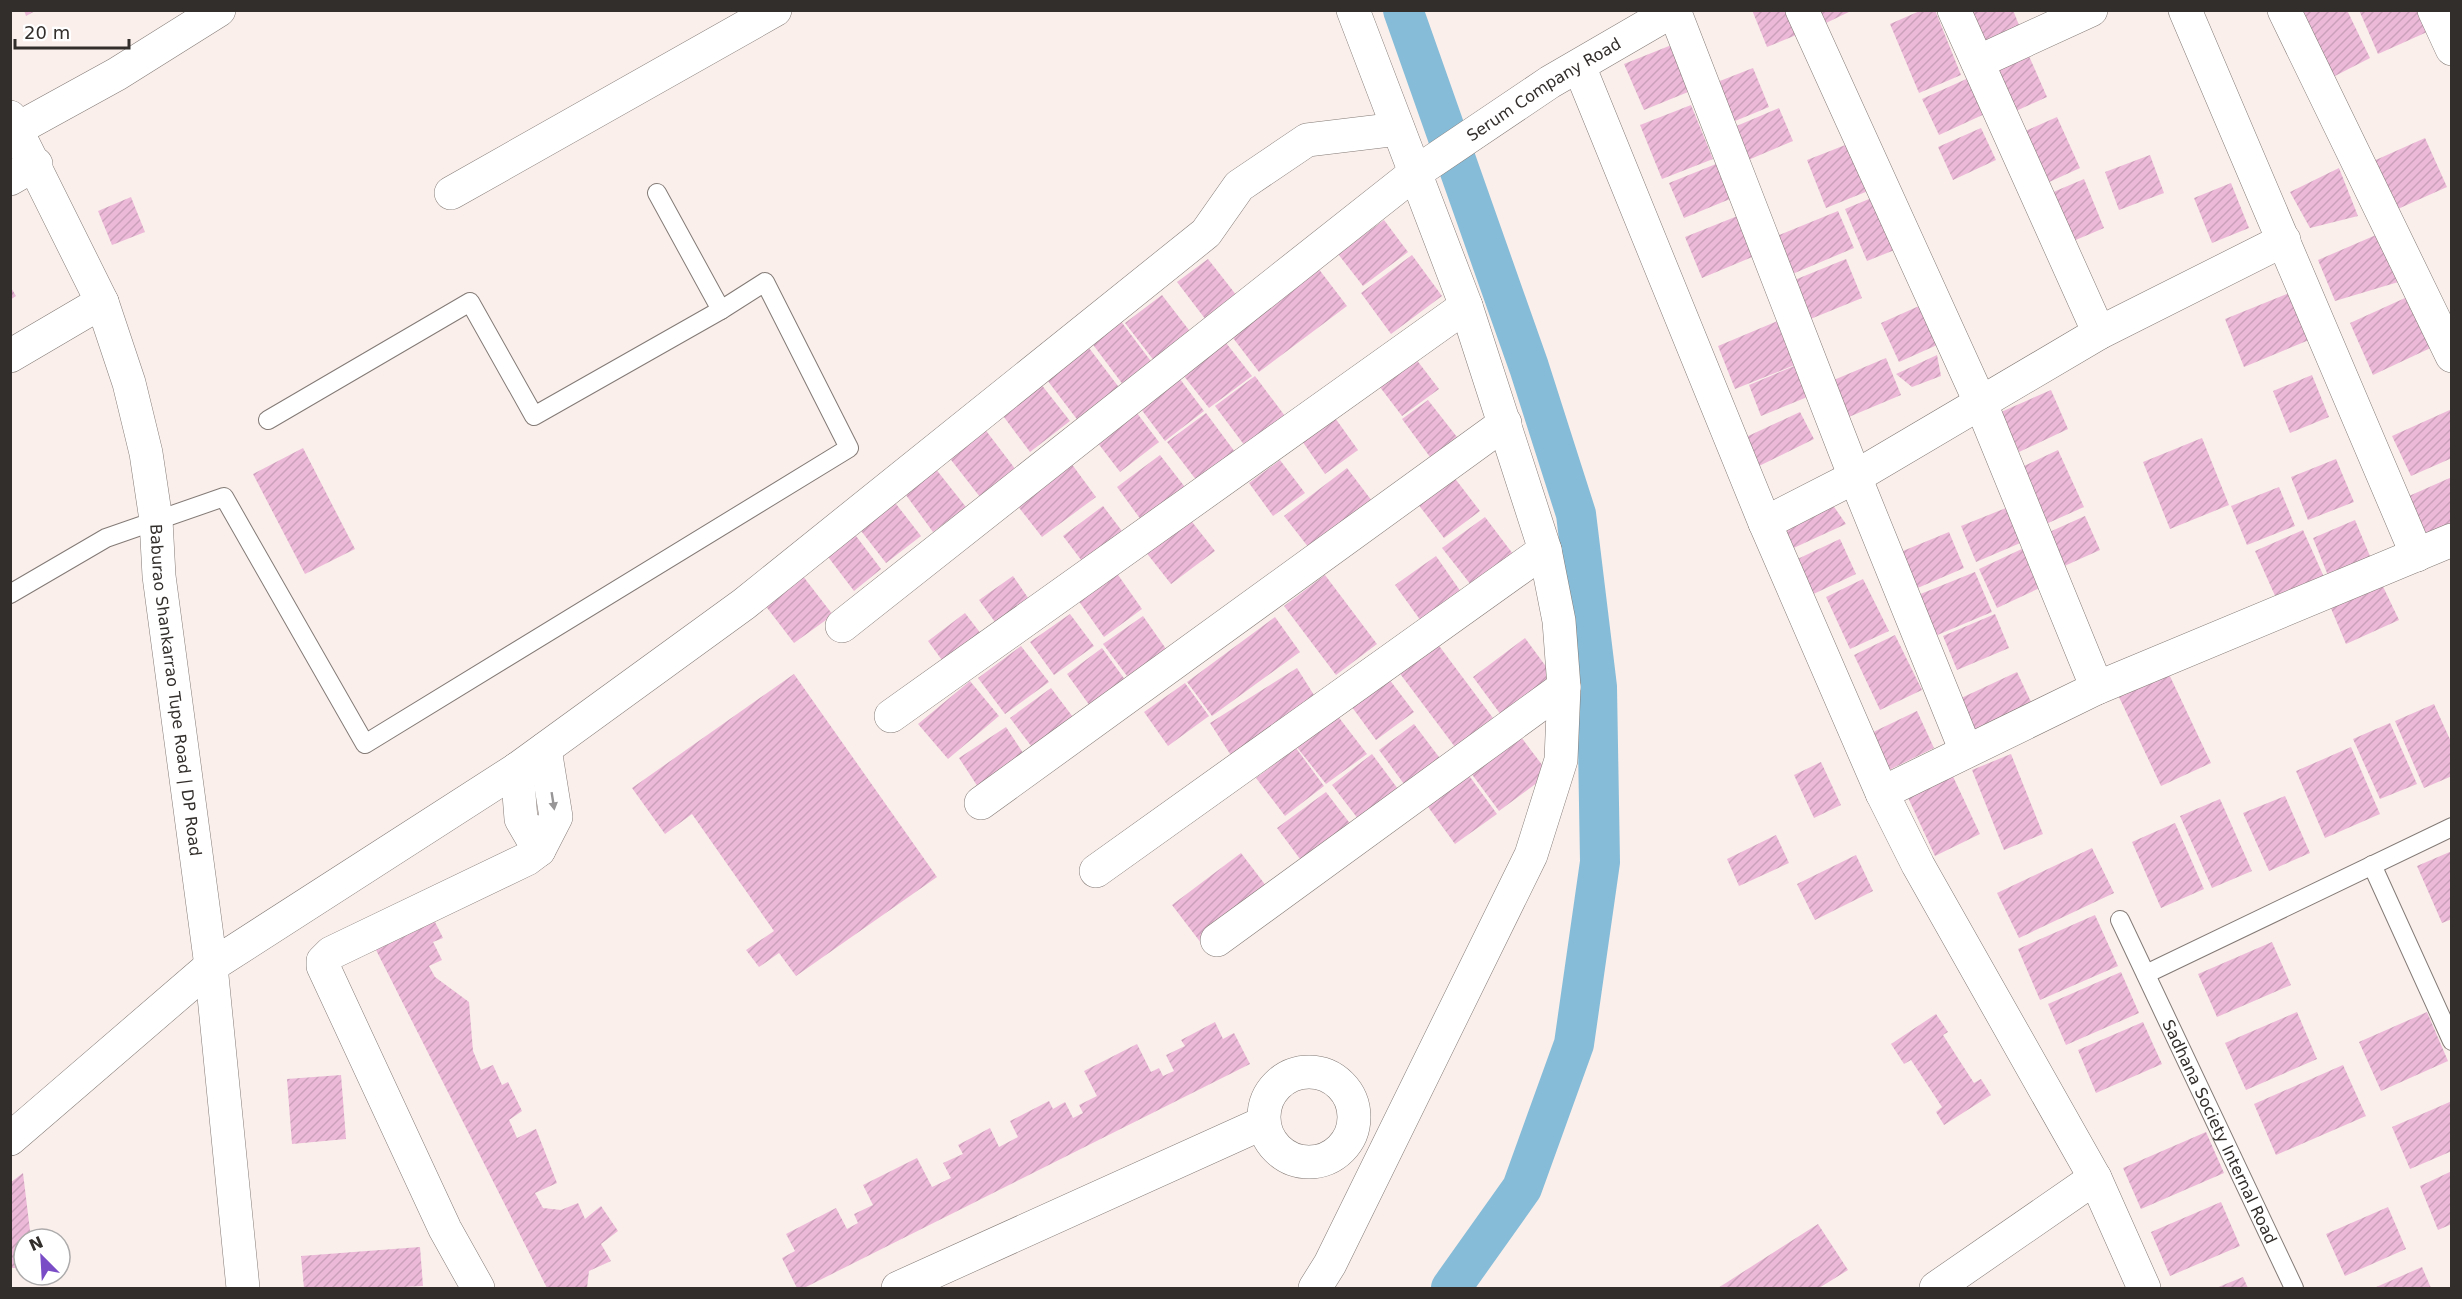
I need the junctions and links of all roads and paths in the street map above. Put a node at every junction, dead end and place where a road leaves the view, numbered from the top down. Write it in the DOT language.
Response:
graph roads {
  1 [pos="219,10"];
  2 [pos="775,10"];
  3 [pos="1353,10"];
  4 [pos="1674,10"];
  5 [pos="1802,10"];
  6 [pos="1954,10"];
  7 [pos="2091,10"];
  8 [pos="2185,10"];
  9 [pos="2284,10"];
  10 [pos="2433,10"];
  11 [pos="2451,49"];
  12 [pos="1978,62"];
  13 [pos="1579,66"];
  14 [pos="14,123"];
  15 [pos="1398,129"];
  16 [pos="1422,168"];
  17 [pos="23,172"];
  18 [pos="451,193"];
  19 [pos="657,193"];
  20 [pos="2284,240"];
  21 [pos="102,302"];
  22 [pos="1466,306"];
  23 [pos="721,310"];
  24 [pos="2099,333"];
  25 [pos="10,356"];
  26 [pos="2451,356"];
  27 [pos="1981,404"];
  28 [pos="268,420"];
  29 [pos="1505,423"];
  30 [pos="1855,477"];
  31 [pos="156,520"];
  32 [pos="1765,523"];
  33 [pos="2451,540"];
  34 [pos="1545,550"];
  35 [pos="2417,555"];
  36 [pos="10,594"];
  37 [pos="842,626"];
  38 [pos="1564,687"];
  39 [pos="2097,688"];
  40 [pos="891,716"];
  41 [pos="545,749"];
  42 [pos="1966,751"];
  43 [pos="517,769"];
  44 [pos="1882,793"];
  45 [pos="981,804"];
  46 [pos="2451,827"];
  47 [pos="539,849"];
  48 [pos="2372,865"];
  49 [pos="1096,872"];
  50 [pos="2120,920"];
  51 [pos="1217,940"];
  52 [pos="211,966"];
  53 [pos="2146,974"];
  54 [pos="2451,1041"];
  55 [pos="1263,1123"];
  56 [pos="10,1139"];
  57 [pos="2095,1178"];
  58 [pos="1947,1285"];
  59 [pos="243,1288"];
  60 [pos="478,1288"];
  61 [pos="898,1288"];
  62 [pos="1315,1288"];
  63 [pos="2144,1288"];
  64 [pos="2294,1288"];
  1 -- 14 [label="street"];
  2 -- 18 [label="street"];
  3 -- 15 [label="street"];
  4 -- 13 [label="street, Serum Company Road"];
  4 -- 30 [label="street"];
  5 -- 27 [label="street"];
  6 -- 12 [label="street"];
  7 -- 12 [label="street"];
  8 -- 20 [label="street"];
  9 -- 26 [label="street"];
  10 -- 11 [label="street"];
  12 -- 24 [label="street"];
  13 -- 16 [label="street, Serum Company Road"];
  13 -- 32 [label="street"];
  14 -- 17 [label="street, Baburao Shankarrao Tupe Road | DP Road"];
  15 -- 16 [label="street"];
  15 -- 41 [label="street"];
  16 -- 22 [label="street"];
  16 -- 37 [label="street, Serum Company Road"];
  17 -- 21 [label="street, Baburao Shankarrao Tupe Road | DP Road"];
  19 -- 23 [label="lane"];
  20 -- 24 [label="street"];
  20 -- 35 [label="street"];
  21 -- 25 [label="street"];
  21 -- 31 [label="street, Baburao Shankarrao Tupe Road | DP Road"];
  22 -- 29 [label="street"];
  22 -- 40 [label="street"];
  23 -- 28 [label="lane"];
  23 -- 31 [label="lane"];
  24 -- 27 [label="street"];
  27 -- 30 [label="street"];
  27 -- 39 [label="street"];
  29 -- 34 [label="street"];
  29 -- 45 [label="street"];
  30 -- 32 [label="street"];
  30 -- 42 [label="street"];
  31 -- 36 [label="lane"];
  31 -- 52 [label="street, Baburao Shankarrao Tupe Road | DP Road"];
  32 -- 44 [label="street"];
  33 -- 35 [label="street"];
  34 -- 38 [label="street"];
  34 -- 49 [label="street"];
  35 -- 39 [label="street"];
  38 -- 51 [label="street"];
  38 -- 62 [label="street"];
  39 -- 42 [label="street"];
  41 -- 43 [label="street"];
  41 -- 47 [label="street, one-way"];
  42 -- 44 [label="street"];
  43 -- 47 [label="street"];
  43 -- 52 [label="street"];
  44 -- 57 [label="street"];
  46 -- 48 [label="lane"];
  47 -- 60 [label="street"];
  48 -- 53 [label="lane"];
  48 -- 54 [label="lane"];
  50 -- 53 [label="lane, Sadhana Society Internal Road"];
  52 -- 56 [label="street"];
  52 -- 59 [label="street, Baburao Shankarrao Tupe Road | DP Road"];
  53 -- 64 [label="lane, Sadhana Society Internal Road"];
  55 -- 61 [label="street"];
  57 -- 58 [label="street"];
  57 -- 63 [label="street"];
}
